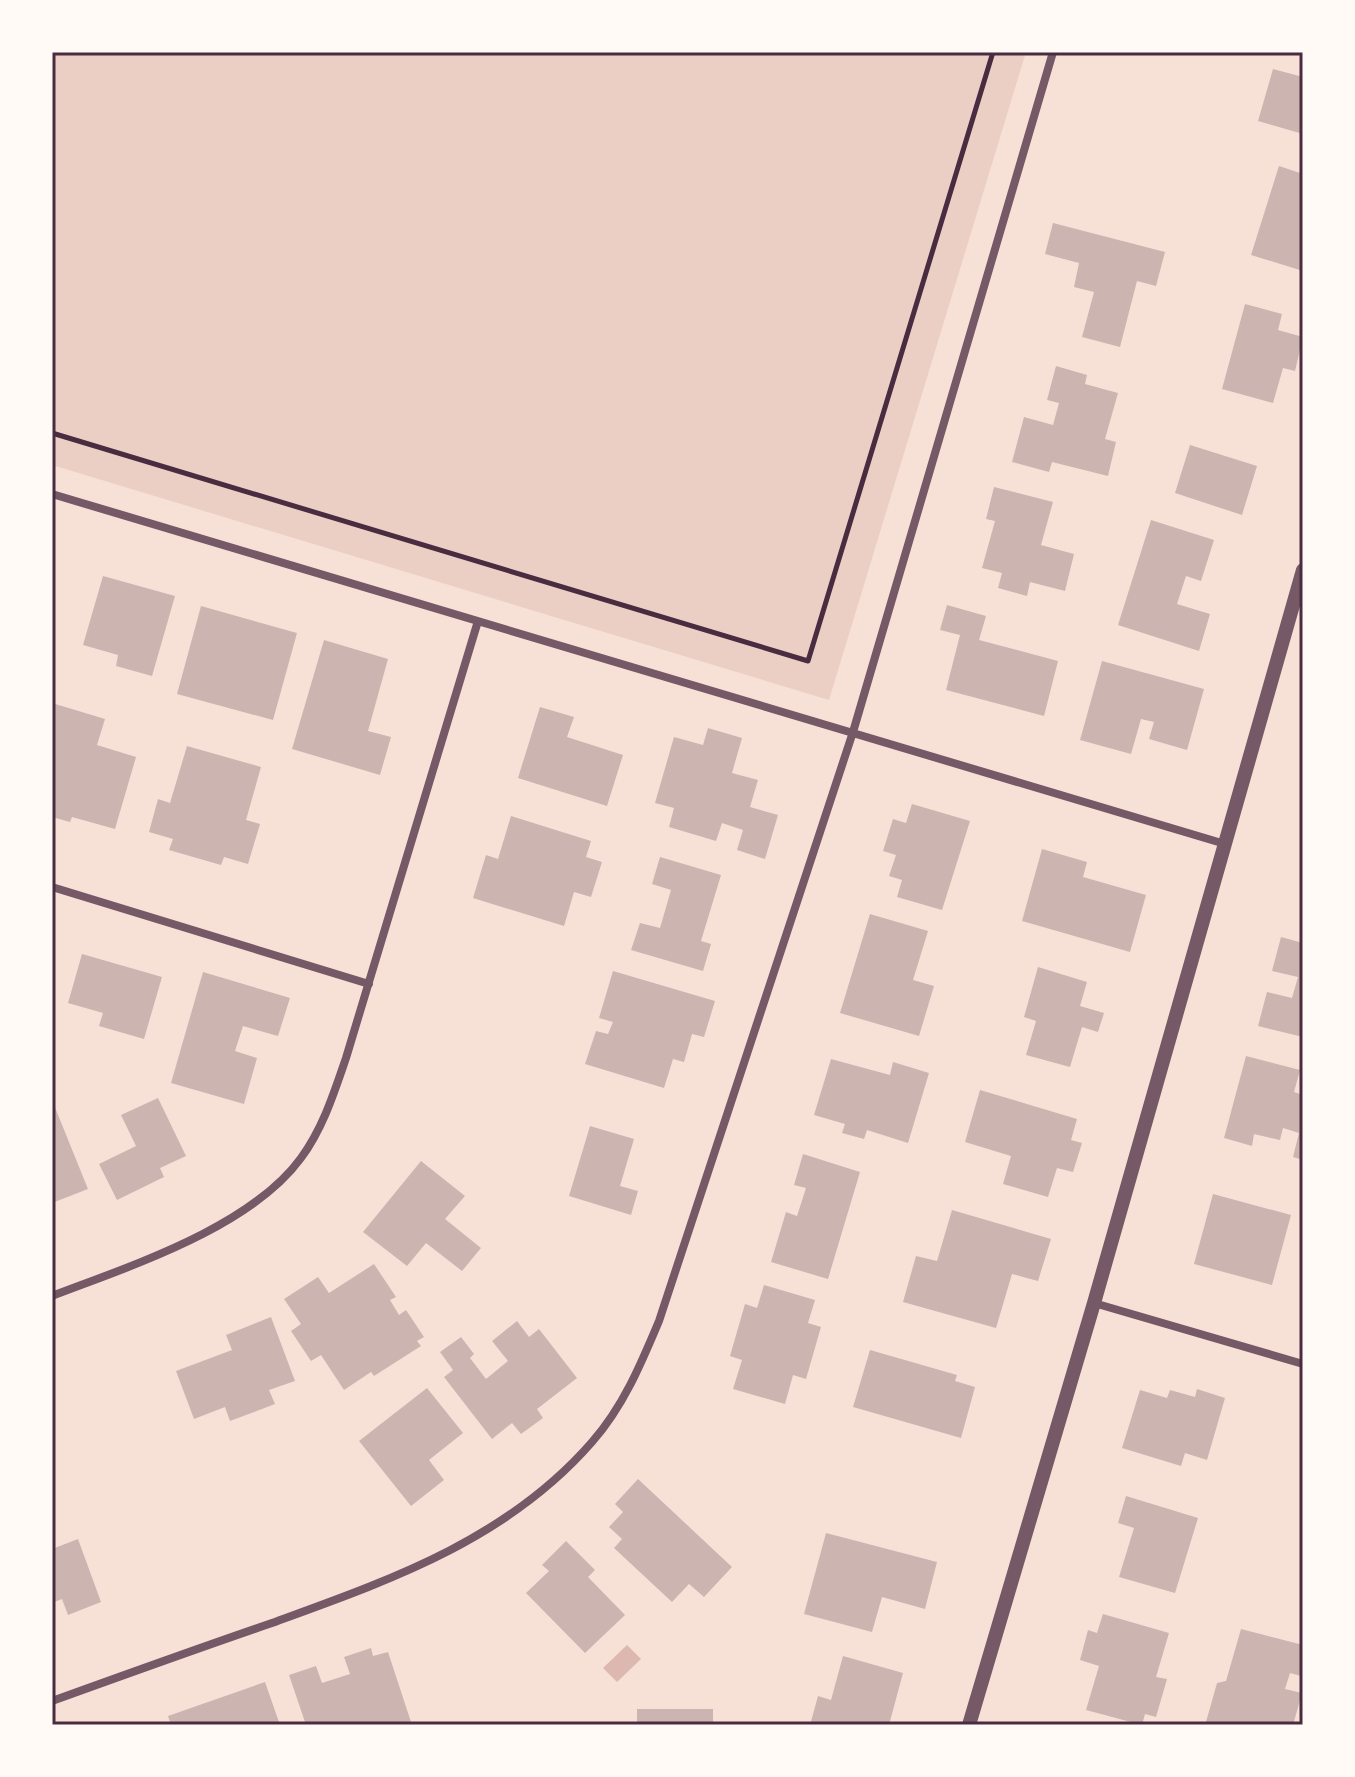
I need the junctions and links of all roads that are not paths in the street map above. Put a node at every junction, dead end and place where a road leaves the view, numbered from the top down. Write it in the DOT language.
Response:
graph roads {
  1 [pos="1053,52"];
  2 [pos="52,494"];
  3 [pos="1303,570"];
  4 [pos="478,621"];
  5 [pos="853,732"];
  6 [pos="1225,844"];
  7 [pos="52,887"];
  8 [pos="369,984"];
  9 [pos="52,1296"];
  10 [pos="1094,1303"];
  11 [pos="1303,1364"];
  12 [pos="52,1701"];
  13 [pos="969,1725"];
  1 -- 5 [label="street"];
  2 -- 4 [label="street"];
  3 -- 6 [label="street"];
  4 -- 5 [label="street"];
  4 -- 8 [label="street"];
  5 -- 6 [label="street"];
  5 -- 12 [label="street"];
  6 -- 10 [label="street"];
  7 -- 8 [label="street"];
  8 -- 9 [label="street"];
  10 -- 11 [label="street"];
  10 -- 13 [label="street"];
}
